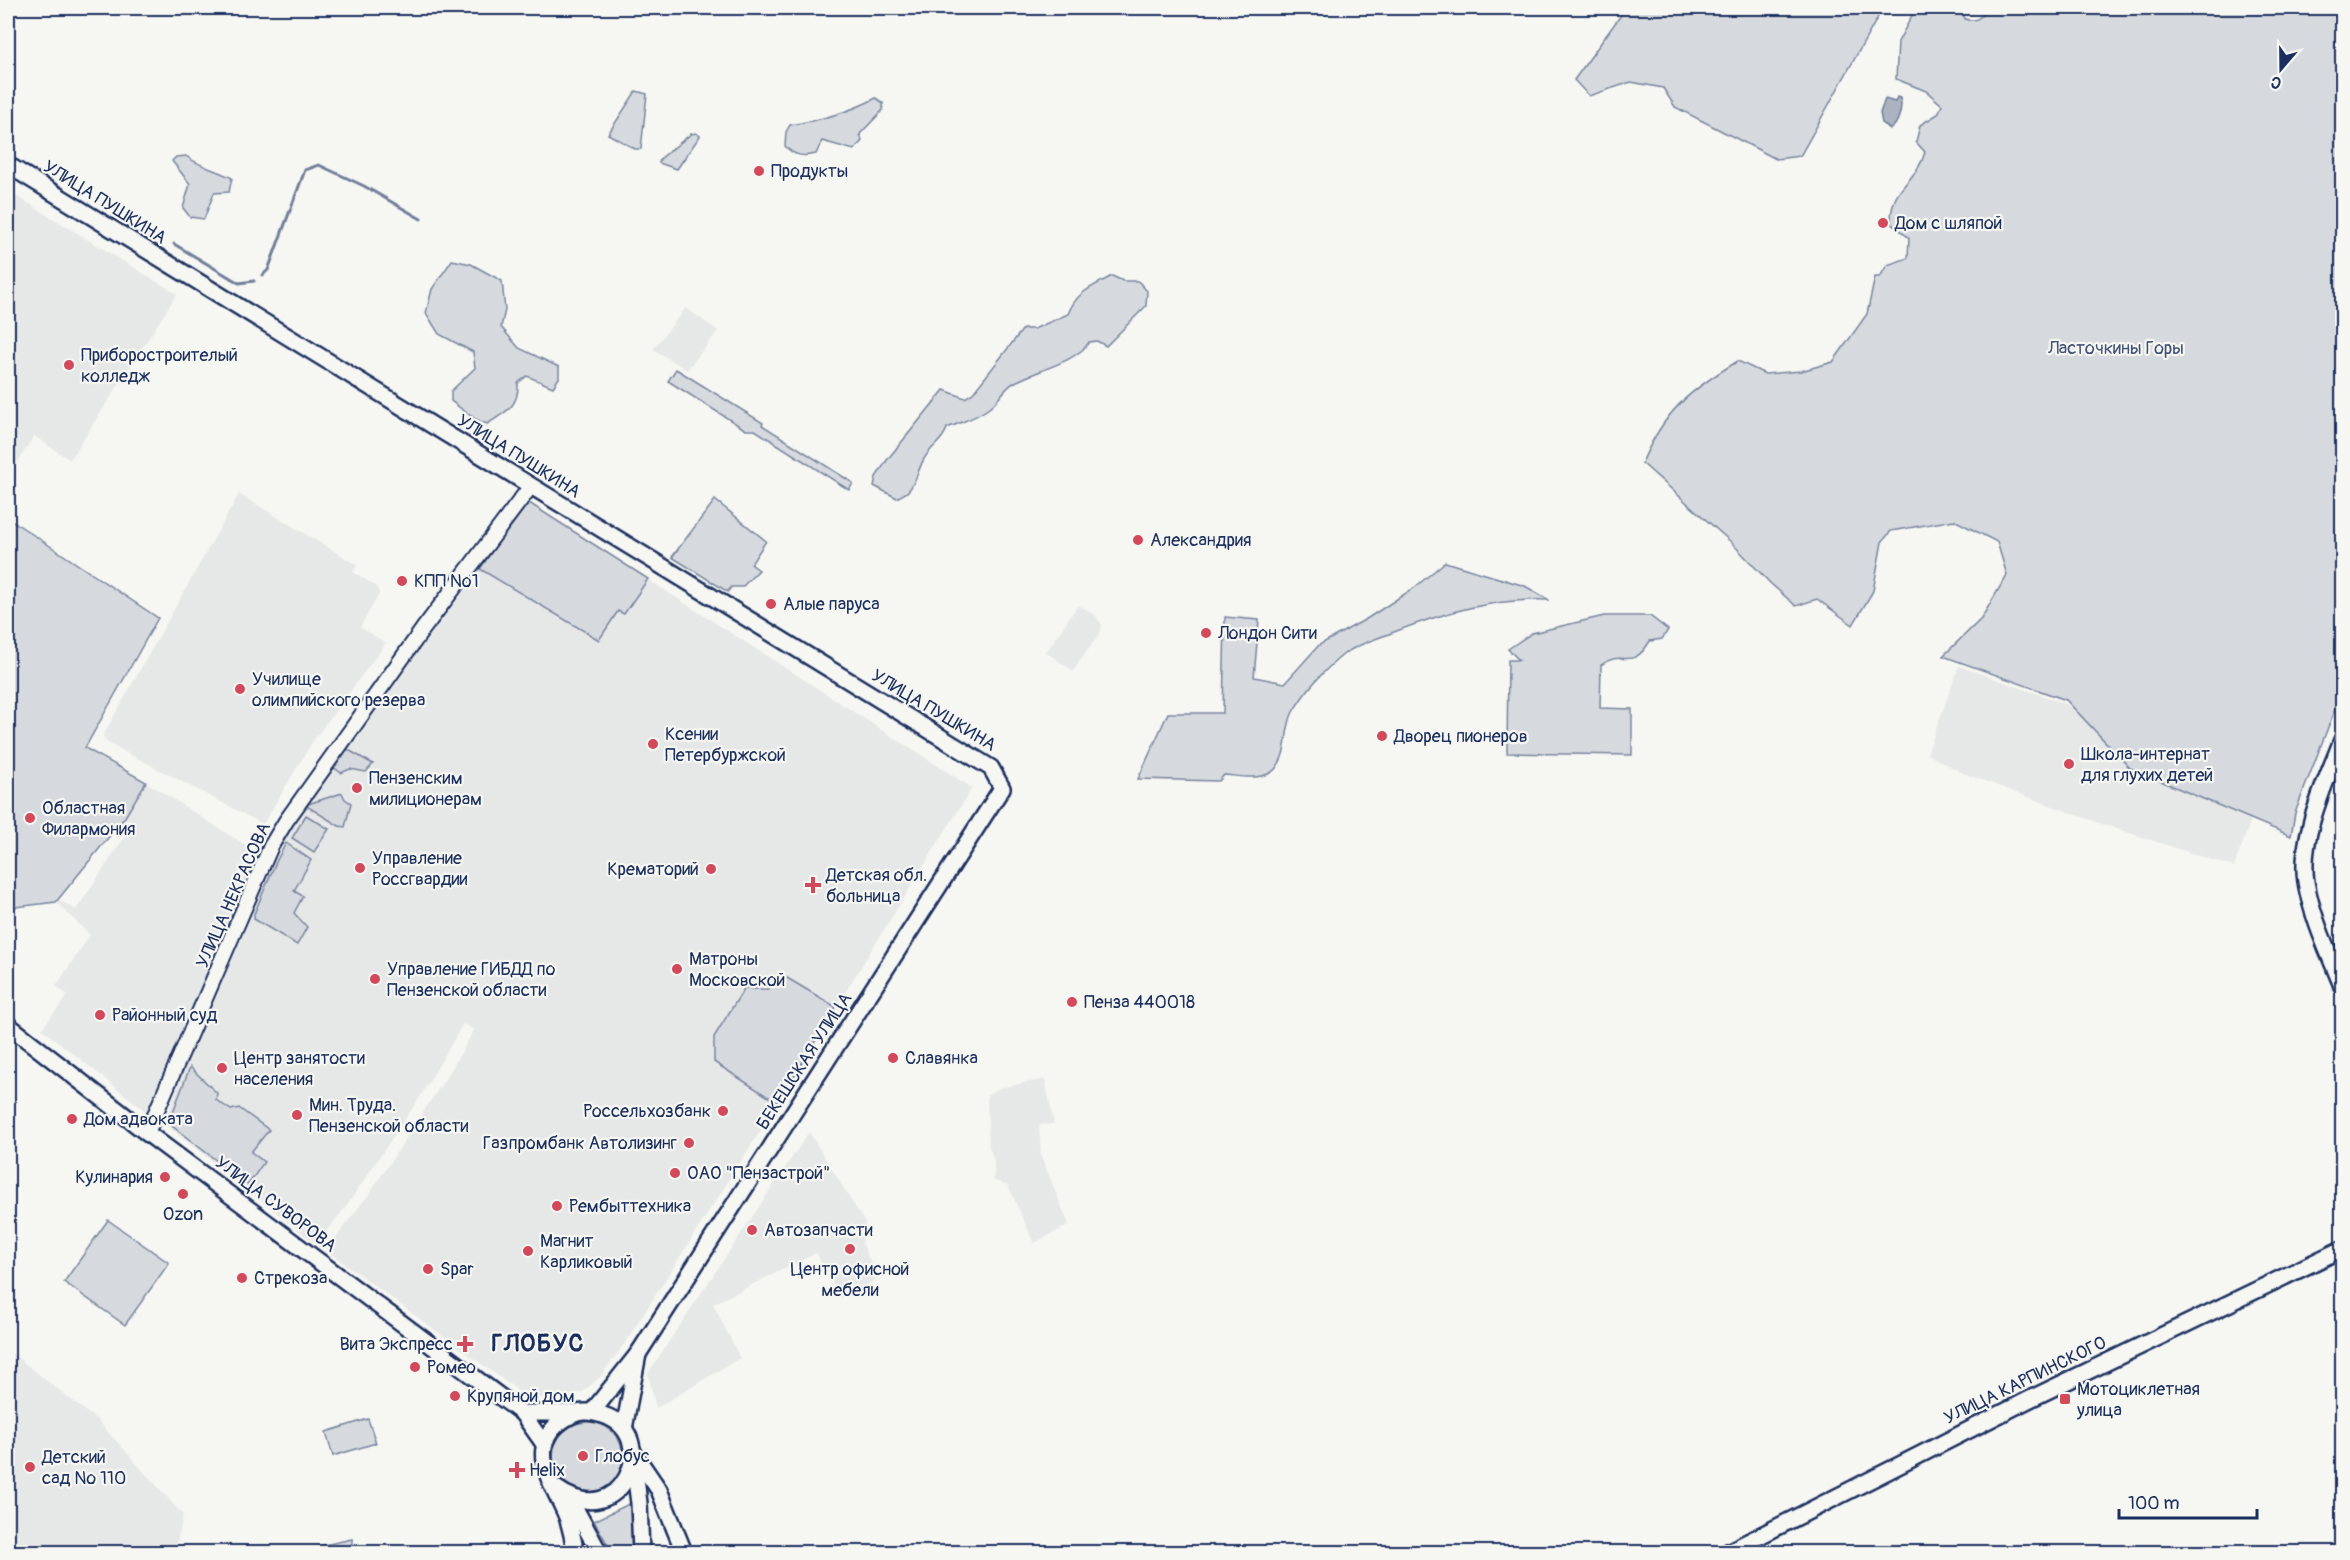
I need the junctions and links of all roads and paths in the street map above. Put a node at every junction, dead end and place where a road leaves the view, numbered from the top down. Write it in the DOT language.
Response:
graph roads {
  1 [pos="8,165"];
  2 [pos="531,486"];
  3 [pos="2343,740"];
  4 [pos="1002,788"];
  5 [pos="2343,986"];
  6 [pos="8,1025"];
  7 [pos="147,1133"];
  8 [pos="2343,1249"];
  9 [pos="638,1354"];
  10 [pos="585,1412"];
  11 [pos="522,1413"];
  12 [pos="624,1429"];
  13 [pos="544,1444"];
  14 [pos="633,1452"];
  15 [pos="556,1488"];
  16 [pos="569,1497"];
  17 [pos="576,1552"];
  18 [pos="599,1552"];
  19 [pos="640,1552"];
  20 [pos="684,1552"];
  21 [pos="1728,1552"];
  1 -- 2 [label="main road, УЛИЦА ПУШКИНА"];
  2 -- 4 [label="main road, УЛИЦА ПУШКИНА"];
  2 -- 7 [label="main road, УЛИЦА НЕКРАСОВА"];
  3 -- 5 [label="main road"];
  4 -- 9 [label="main road, БЕКЕШСКАЯ УЛИЦА"];
  6 -- 7 [label="main road, УЛИЦА СУВОРОВА"];
  7 -- 11 [label="main road, УЛИЦА СУВОРОВА"];
  8 -- 21 [label="main road, УЛИЦА КАРПИНСКОГО"];
  9 -- 10 [label="main road, БЕКЕШСКАЯ УЛИЦА"];
  9 -- 12 [label="main road, БЕКЕШСКАЯ УЛИЦА"];
  10 -- 11 [label="main road"];
  10 -- 12 [label="main road"];
  10 -- 13 [label="main road"];
  11 -- 13 [label="main road, УЛИЦА СУВОРОВА"];
  12 -- 14 [label="main road"];
  13 -- 15 [label="main road"];
  14 -- 16 [label="main road"];
  14 -- 19 [label="main road"];
  14 -- 20 [label="main road"];
  15 -- 16 [label="main road"];
  15 -- 17 [label="main road"];
  16 -- 18 [label="main road"];
}
